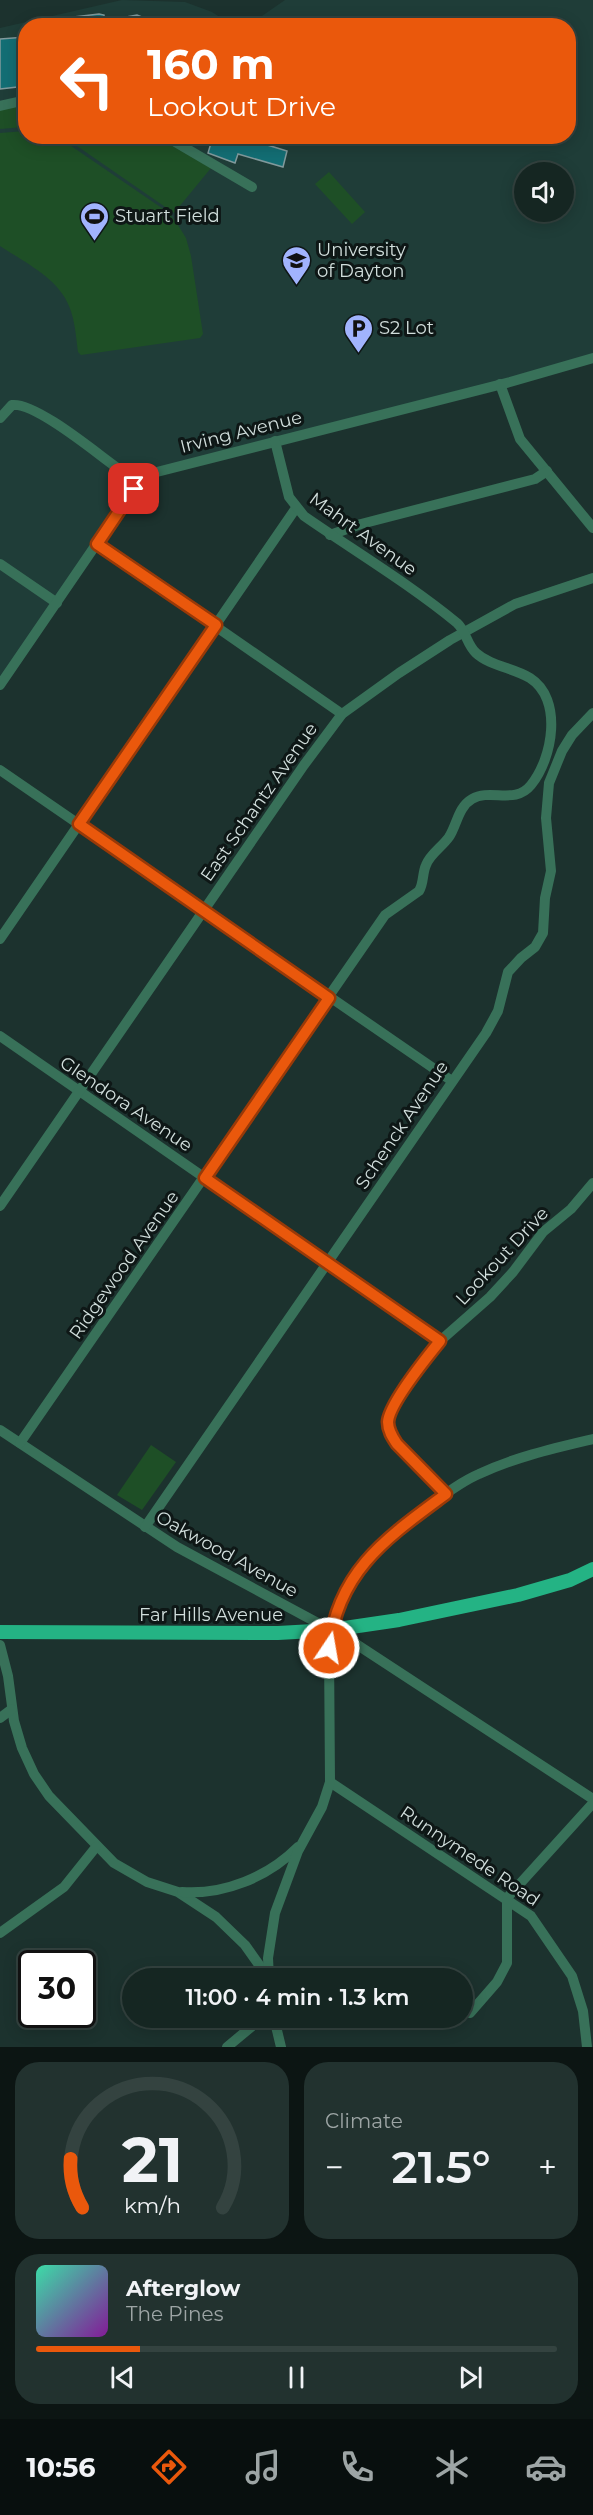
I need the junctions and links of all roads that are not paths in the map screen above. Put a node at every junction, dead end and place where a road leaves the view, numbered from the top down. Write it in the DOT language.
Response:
graph roads {
  1 [pos="18,102"];
  2 [pos="0,106"];
  3 [pos="179,144"];
  4 [pos="252,187"];
  5 [pos="593,358"];
  6 [pos="500,384"];
  7 [pos="3,413"];
  8 [pos="274,441"];
  9 [pos="547,471"];
  10 [pos="142,479"];
  11 [pos="296,508"];
  12 [pos="593,528"];
  13 [pos="330,534"];
  14 [pos="97,544"];
  15 [pos="0,564"];
  16 [pos="593,578"];
  17 [pos="57,603"];
  18 [pos="216,625"];
  19 [pos="464,632"];
  20 [pos="0,685"];
  21 [pos="593,713"];
  22 [pos="342,714"];
  23 [pos="0,770"];
  24 [pos="549,783"];
  25 [pos="530,787"];
  26 [pos="79,824"];
  27 [pos="204,910"];
  28 [pos="0,939"];
  29 [pos="329,998"];
  30 [pos="0,1036"];
  31 [pos="452,1082"];
  32 [pos="80,1092"];
  33 [pos="205,1178"];
  34 [pos="593,1183"];
  35 [pos="0,1206"];
  36 [pos="328,1263"];
  37 [pos="440,1341"];
  38 [pos="0,1430"];
  39 [pos="593,1439"];
  40 [pos="20,1443"];
  41 [pos="446,1494"];
  42 [pos="145,1527"];
  43 [pos="593,1569"];
  44 [pos="331,1630"];
  45 [pos="0,1632"];
  46 [pos="0,1645"];
  47 [pos="12,1709"];
  48 [pos="0,1718"];
  49 [pos="330,1782"];
  50 [pos="593,1801"];
  51 [pos="303,1842"];
  52 [pos="96,1847"];
  53 [pos="178,1892"];
  54 [pos="507,1898"];
  55 [pos="0,1933"];
  56 [pos="262,1968"];
  57 [pos="268,1968"];
  58 [pos="473,2010"];
  59 [pos="589,2025"];
  60 [pos="250,2028"];
  61 [pos="276,2028"];
  62 [pos="227,2047"];
  63 [pos="281,2047"];
  64 [pos="587,2047"];
  1 -- 2 [label="street"];
  3 -- 4 [label="street"];
  5 -- 6 [label="street, Irving Avenue"];
  6 -- 8 [label="street, Irving Avenue"];
  6 -- 9 [label="street"];
  7 -- 10 [label="street"];
  8 -- 10 [label="street, Irving Avenue"];
  8 -- 11 [label="street, Mahrt Avenue"];
  9 -- 12 [label="street"];
  9 -- 13 [label="street"];
  10 -- 14 [label="street"];
  11 -- 13 [label="street, Mahrt Avenue"];
  11 -- 18 [label="street"];
  13 -- 19 [label="street, Mahrt Avenue"];
  14 -- 17 [label="street"];
  14 -- 18 [label="street"];
  15 -- 17 [label="street"];
  16 -- 19 [label="street, East Schantz Avenue"];
  17 -- 20 [label="street"];
  18 -- 22 [label="street"];
  18 -- 26 [label="street"];
  19 -- 22 [label="street, East Schantz Avenue"];
  19 -- 25 [label="street"];
  21 -- 24 [label="street, Schenck Avenue"];
  22 -- 27 [label="street, East Schantz Avenue"];
  23 -- 26 [label="street"];
  24 -- 25 [label="street, Ridgewood Avenue"];
  24 -- 31 [label="street, Schenck Avenue"];
  25 -- 29 [label="street, Ridgewood Avenue"];
  26 -- 27 [label="street"];
  26 -- 28 [label="street"];
  27 -- 29 [label="street"];
  27 -- 32 [label="street, East Schantz Avenue"];
  29 -- 31 [label="street"];
  29 -- 33 [label="street, Ridgewood Avenue"];
  30 -- 32 [label="street, Glendora Avenue"];
  31 -- 36 [label="street, Schenck Avenue"];
  32 -- 33 [label="street, Glendora Avenue"];
  32 -- 35 [label="street, East Schantz Avenue"];
  33 -- 36 [label="street, Glendora Avenue"];
  33 -- 40 [label="street, Ridgewood Avenue"];
  34 -- 37 [label="street, Lookout Drive"];
  36 -- 37 [label="street, Glendora Avenue"];
  36 -- 42 [label="street, Schenck Avenue"];
  37 -- 41 [label="street, Lookout Drive"];
  38 -- 40 [label="street, Oakwood Avenue"];
  39 -- 41 [label="street"];
  40 -- 42 [label="street, Oakwood Avenue"];
  41 -- 44 [label="street"];
  42 -- 44 [label="street, Oakwood Avenue"];
  43 -- 44 [label="main road, Far Hills Avenue"];
  44 -- 45 [label="main road, Far Hills Avenue"];
  44 -- 49 [label="street"];
  44 -- 50 [label="street, Oakwood Avenue"];
  46 -- 47 [label="street"];
  47 -- 48 [label="street"];
  47 -- 52 [label="street"];
  49 -- 51 [label="street"];
  49 -- 54 [label="street, Runnymede Road"];
  50 -- 54 [label="street"];
  51 -- 53 [label="street"];
  51 -- 57 [label="street"];
  52 -- 53 [label="street"];
  52 -- 55 [label="street"];
  53 -- 56 [label="street"];
  54 -- 58 [label="street"];
  54 -- 59 [label="street, Runnymede Road"];
  59 -- 64 [label="street, Runnymede Road"];
  60 -- 62 [label="street"];
  61 -- 63 [label="street"];
}
